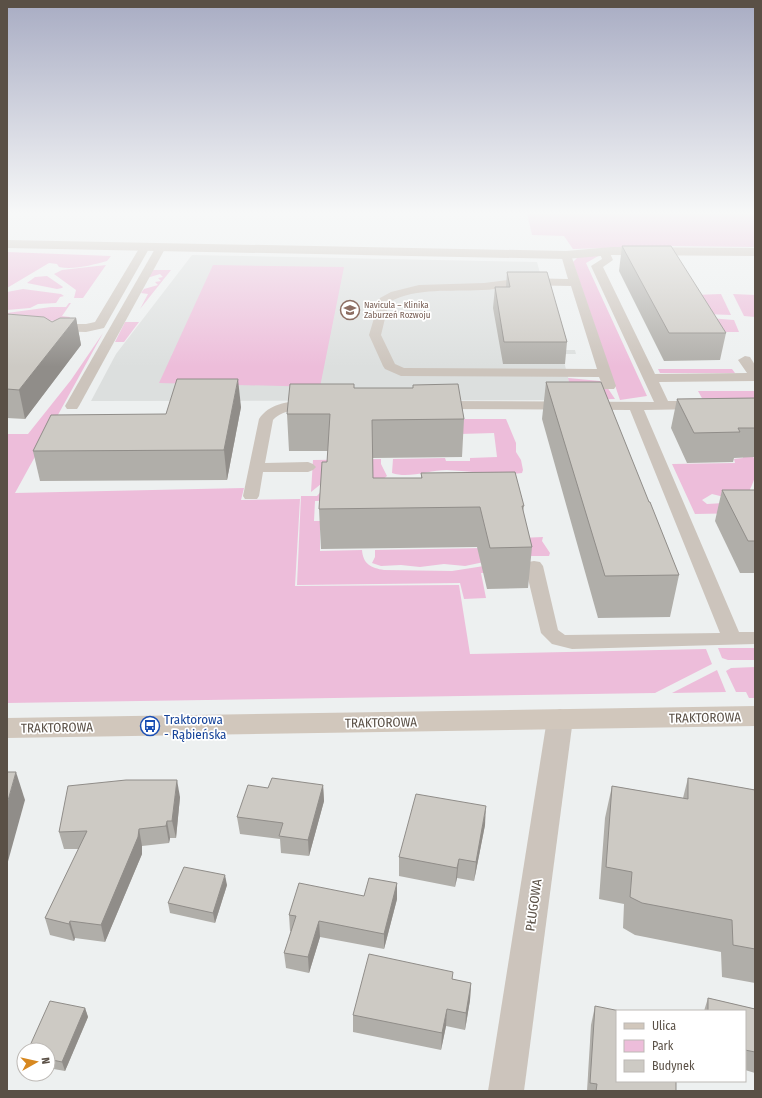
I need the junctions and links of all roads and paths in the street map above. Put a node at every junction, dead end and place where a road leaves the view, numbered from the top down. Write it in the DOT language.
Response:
graph roads {
  1 [pos="135,264"];
  2 [pos="151,264"];
  3 [pos="569,264"];
  4 [pos="600,264"];
  5 [pos="574,283"];
  6 [pos="44,328"];
  7 [pos="70,328"];
  8 [pos="61,339"];
  9 [pos="745,360"];
  10 [pos="603,373"];
  11 [pos="755,377"];
  12 [pos="650,378"];
  13 [pos="609,386"];
  14 [pos="324,405"];
  15 [pos="427,405"];
  16 [pos="663,405"];
  17 [pos="717,405"];
  18 [pos="72,406"];
  19 [pos="635,406"];
  20 [pos="308,467"];
  21 [pos="257,468"];
  22 [pos="251,496"];
  23 [pos="534,566"];
  24 [pos="755,638"];
  25 [pos="732,639"];
  26 [pos="755,716"];
  27 [pos="560,719"];
  28 [pos="7,728"];
  29 [pos="506,1091"];
  1 -- 7 [label="lane"];
  2 -- 18 [label="lane"];
  3 -- 5 [label="lane"];
  4 -- 12 [label="lane"];
  5 -- 10 [label="lane"];
  5 -- 10 [label="lane"];
  6 -- 7 [label="lane"];
  7 -- 8 [label="lane"];
  9 -- 11 [label="lane"];
  10 -- 13 [label="lane"];
  11 -- 12 [label="lane"];
  12 -- 16 [label="lane"];
  14 -- 21 [label="lane"];
  15 -- 19 [label="lane"];
  16 -- 17 [label="lane"];
  16 -- 19 [label="lane"];
  19 -- 25 [label="lane"];
  20 -- 21 [label="lane"];
  21 -- 22 [label="lane"];
  23 -- 25 [label="lane"];
  24 -- 25 [label="lane"];
  26 -- 27 [label="main road, TRAKTOROWA"];
  27 -- 28 [label="main road, TRAKTOROWA"];
  27 -- 29 [label="street, PŁUGOWA"];
}
